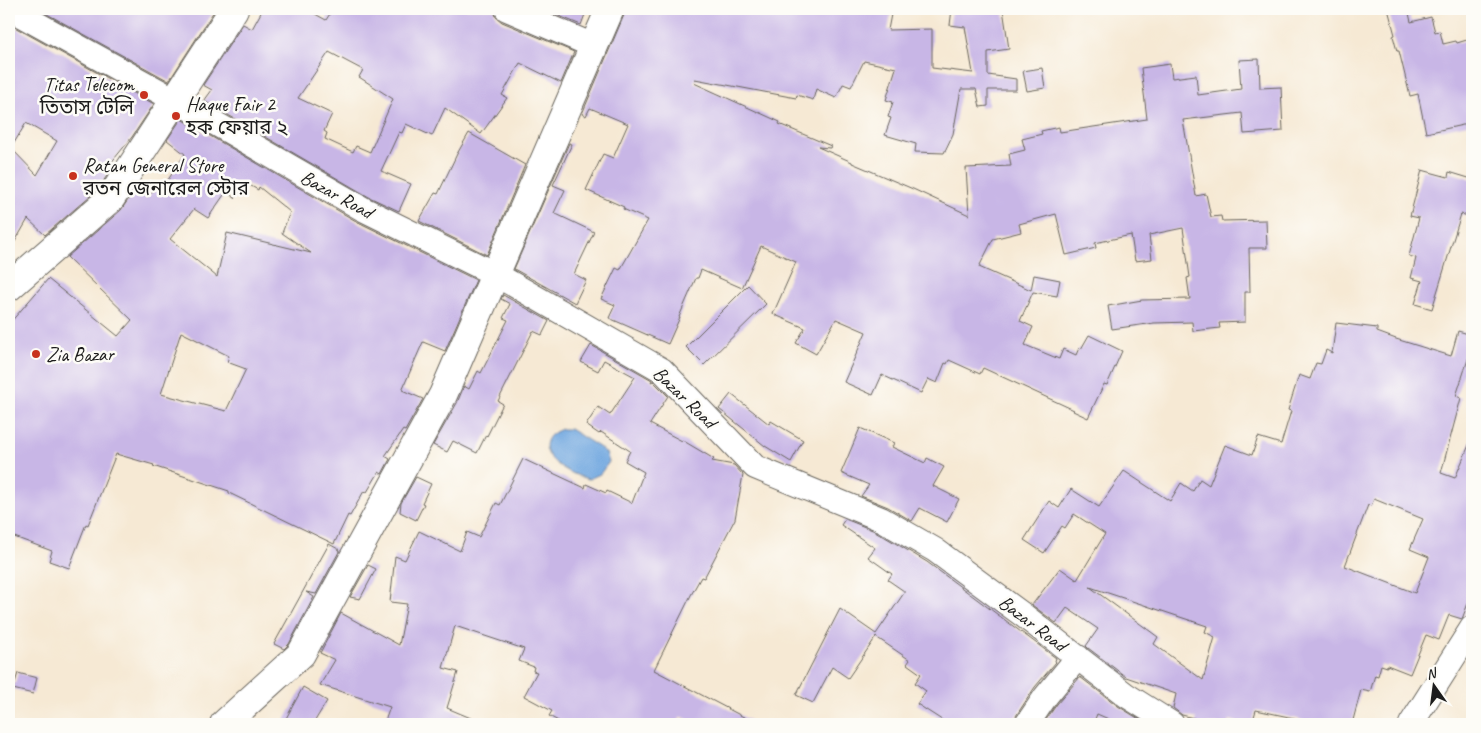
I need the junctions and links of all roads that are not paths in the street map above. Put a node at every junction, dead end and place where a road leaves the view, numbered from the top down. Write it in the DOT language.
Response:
graph roads {
  1 [pos="10,9"];
  2 [pos="234,9"];
  3 [pos="507,9"];
  4 [pos="610,9"];
  5 [pos="594,46"];
  6 [pos="175,100"];
  7 [pos="495,274"];
  8 [pos="9,287"];
  9 [pos="1472,628"];
  10 [pos="1078,657"];
  11 [pos="224,724"];
  12 [pos="1027,724"];
  13 [pos="1172,724"];
  14 [pos="1412,724"];
  1 -- 6 [label="street, Bazar Road"];
  2 -- 6 [label="main road"];
  3 -- 5 [label="street"];
  4 -- 5 [label="main road"];
  5 -- 7 [label="main road"];
  6 -- 7 [label="street, Bazar Road"];
  6 -- 8 [label="main road"];
  7 -- 10 [label="street, Bazar Road"];
  7 -- 11 [label="main road"];
  9 -- 14 [label="street"];
  10 -- 12 [label="street"];
  10 -- 13 [label="street, Bazar Road"];
}
